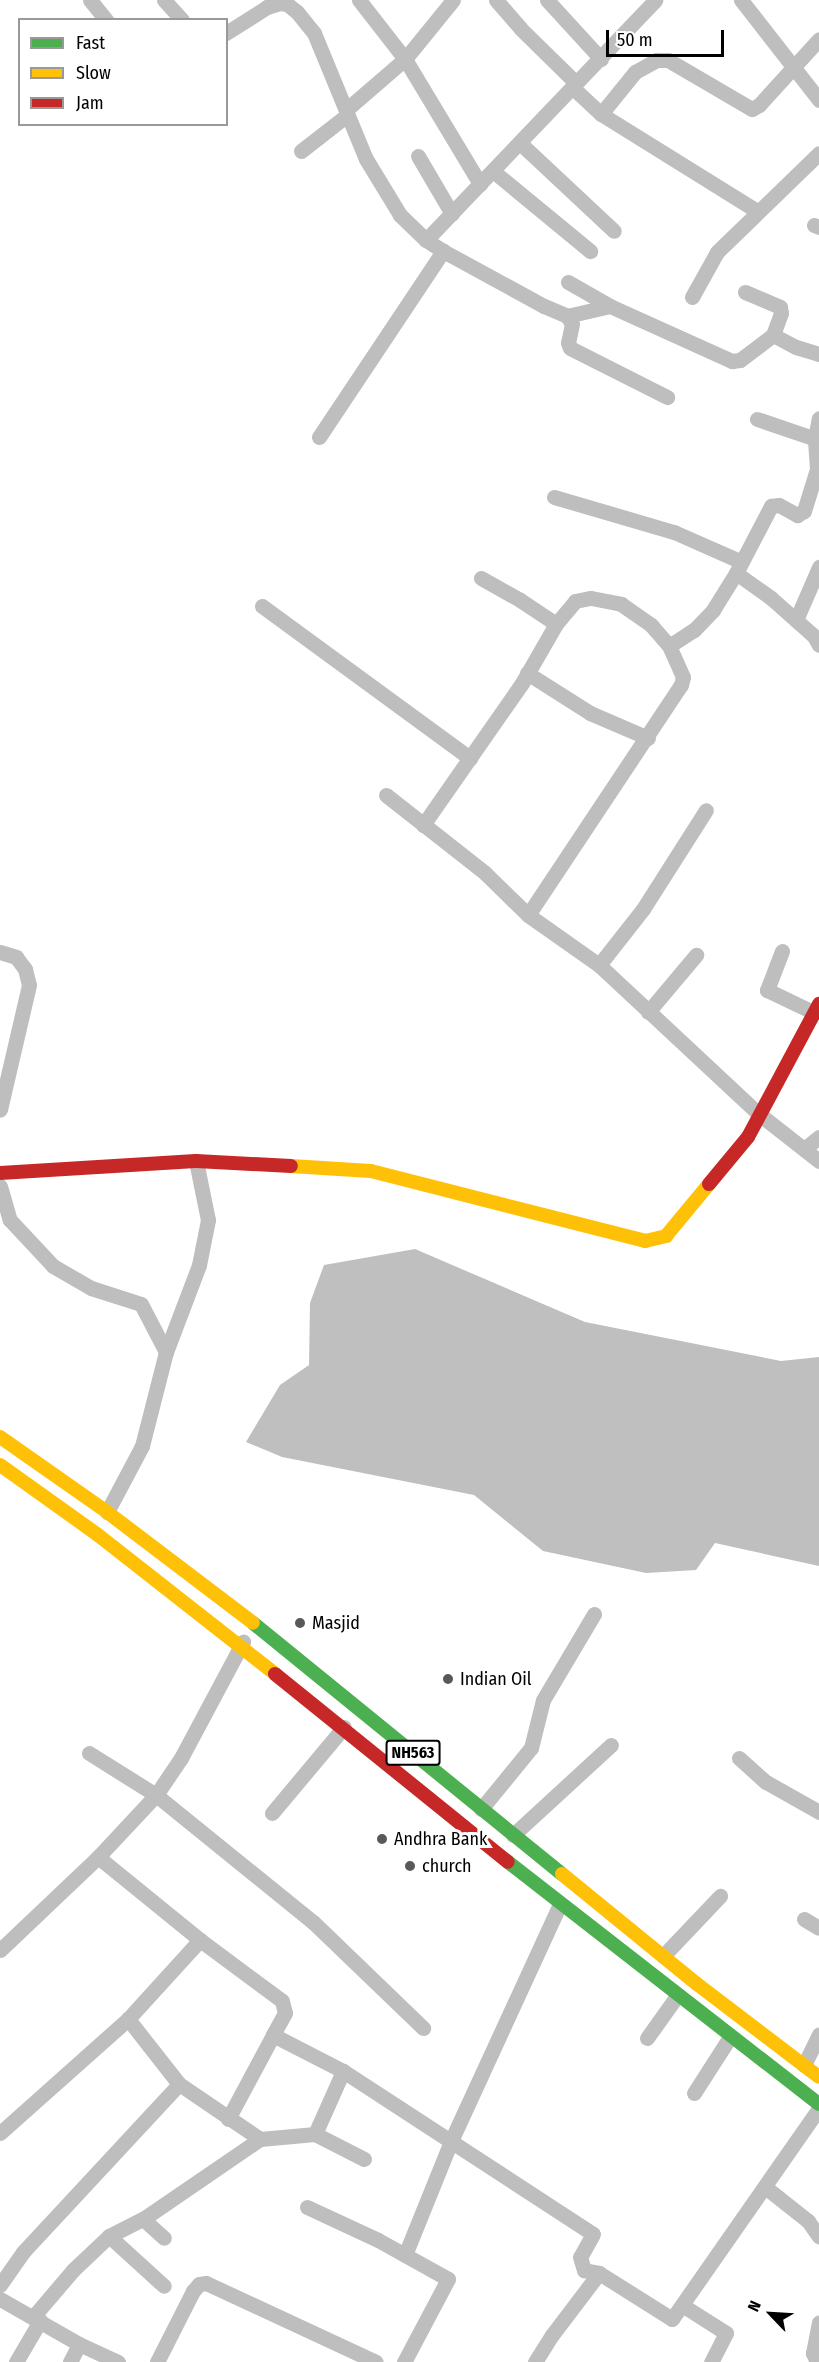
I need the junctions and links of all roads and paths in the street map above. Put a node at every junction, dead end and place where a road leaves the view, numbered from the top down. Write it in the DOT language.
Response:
graph roads {
  1 [pos="90,0"];
  2 [pos="164,0"];
  3 [pos="359,0"];
  4 [pos="453,0"];
  5 [pos="496,0"];
  6 [pos="547,0"];
  7 [pos="656,0"];
  8 [pos="741,0"];
  9 [pos="104,18"];
  10 [pos="180,18"];
  11 [pos="228,32"];
  12 [pos="819,39"];
  13 [pos="405,59"];
  14 [pos="601,60"];
  15 [pos="792,68"];
  16 [pos="574,85"];
  17 [pos="819,100"];
  18 [pos="347,112"];
  19 [pos="601,114"];
  20 [pos="520,144"];
  21 [pos="301,151"];
  22 [pos="819,153"];
  23 [pos="418,156"];
  24 [pos="493,171"];
  25 [pos="480,184"];
  26 [pos="757,211"];
  27 [pos="452,214"];
  28 [pos="614,231"];
  29 [pos="426,240"];
  30 [pos="442,250"];
  31 [pos="590,251"];
  32 [pos="568,282"];
  33 [pos="745,292"];
  34 [pos="692,297"];
  35 [pos="610,306"];
  36 [pos="567,316"];
  37 [pos="773,335"];
  38 [pos="819,354"];
  39 [pos="667,397"];
  40 [pos="819,418"];
  41 [pos="757,419"];
  42 [pos="319,437"];
  43 [pos="817,439"];
  44 [pos="554,496"];
  45 [pos="813,504"];
  46 [pos="819,567"];
  47 [pos="739,568"];
  48 [pos="481,578"];
  49 [pos="262,606"];
  50 [pos="796,620"];
  51 [pos="556,624"];
  52 [pos="819,645"];
  53 [pos="669,646"];
  54 [pos="527,673"];
  55 [pos="648,738"];
  56 [pos="470,758"];
  57 [pos="386,795"];
  58 [pos="706,810"];
  59 [pos="423,825"];
  60 [pos="528,915"];
  61 [pos="782,951"];
  62 [pos="0,952"];
  63 [pos="696,955"];
  64 [pos="598,965"];
  65 [pos="648,1012"];
  66 [pos="815,1019"];
  67 [pos="0,1110"];
  68 [pos="759,1114"];
  69 [pos="819,1137"];
  70 [pos="804,1149"];
  71 [pos="196,1161"];
  72 [pos="819,1161"];
  73 [pos="0,1173"];
  74 [pos="0,1186"];
  75 [pos="166,1352"];
  76 [pos="0,1437"];
  77 [pos="0,1465"];
  78 [pos="7,1478"];
  79 [pos="107,1512"];
  80 [pos="594,1614"];
  81 [pos="254,1624"];
  82 [pos="241,1646"];
  83 [pos="344,1727"];
  84 [pos="611,1745"];
  85 [pos="89,1753"];
  86 [pos="739,1758"];
  87 [pos="156,1795"];
  88 [pos="481,1809"];
  89 [pos="819,1812"];
  90 [pos="272,1813"];
  91 [pos="513,1835"];
  92 [pos="98,1857"];
  93 [pos="720,1896"];
  94 [pos="560,1904"];
  95 [pos="804,1918"];
  96 [pos="819,1928"];
  97 [pos="200,1940"];
  98 [pos="0,1950"];
  99 [pos="663,1956"];
  100 [pos="677,1996"];
  101 [pos="128,2019"];
  102 [pos="423,2028"];
  103 [pos="819,2034"];
  104 [pos="273,2035"];
  105 [pos="730,2037"];
  106 [pos="647,2038"];
  107 [pos="804,2066"];
  108 [pos="343,2072"];
  109 [pos="819,2077"];
  110 [pos="179,2084"];
  111 [pos="694,2093"];
  112 [pos="819,2106"];
  113 [pos="228,2119"];
  114 [pos="0,2133"];
  115 [pos="315,2134"];
  116 [pos="260,2139"];
  117 [pos="451,2141"];
  118 [pos="364,2159"];
  119 [pos="765,2187"];
  120 [pos="307,2207"];
  121 [pos="143,2219"];
  122 [pos="109,2236"];
  123 [pos="819,2237"];
  124 [pos="164,2238"];
  125 [pos="405,2254"];
  126 [pos="599,2273"];
  127 [pos="0,2284"];
  128 [pos="164,2286"];
  129 [pos="0,2299"];
  130 [pos="682,2305"];
  131 [pos="36,2319"];
  132 [pos="819,2323"];
  133 [pos="79,2344"];
  134 [pos="16,2362"];
  135 [pos="69,2362"];
  136 [pos="118,2362"];
  137 [pos="157,2362"];
  138 [pos="376,2362"];
  139 [pos="404,2362"];
  140 [pos="535,2362"];
  141 [pos="711,2362"];
  142 [pos="817,2362"];
  1 -- 9 [label="street"];
  2 -- 10 [label="street"];
  3 -- 13 [label="street"];
  4 -- 13 [label="street"];
  5 -- 16 [label="street"];
  6 -- 14 [label="street"];
  7 -- 14 [label="street"];
  8 -- 15 [label="street"];
  11 -- 18 [label="street"];
  12 -- 15 [label="street"];
  13 -- 18 [label="street"];
  13 -- 25 [label="street"];
  14 -- 16 [label="street"];
  15 -- 17 [label="street"];
  15 -- 19 [label="street"];
  16 -- 19 [label="street"];
  16 -- 20 [label="street"];
  18 -- 21 [label="street"];
  18 -- 29 [label="street"];
  19 -- 26 [label="street"];
  20 -- 24 [label="street"];
  20 -- 28 [label="street"];
  22 -- 26 [label="street"];
  23 -- 27 [label="street"];
  24 -- 25 [label="street"];
  24 -- 31 [label="street"];
  25 -- 27 [label="street"];
  26 -- 34 [label="street"];
  27 -- 29 [label="street"];
  29 -- 30 [label="street"];
  30 -- 36 [label="street"];
  30 -- 42 [label="street"];
  32 -- 35 [label="street"];
  33 -- 37 [label="street"];
  35 -- 36 [label="street"];
  35 -- 37 [label="street"];
  36 -- 39 [label="street"];
  37 -- 38 [label="street"];
  40 -- 43 [label="street"];
  41 -- 43 [label="street"];
  43 -- 45 [label="street"];
  44 -- 47 [label="street"];
  45 -- 47 [label="street"];
  46 -- 50 [label="street"];
  47 -- 50 [label="street"];
  47 -- 53 [label="street"];
  48 -- 51 [label="street"];
  49 -- 56 [label="street"];
  50 -- 52 [label="street"];
  51 -- 53 [label="street"];
  51 -- 54 [label="street"];
  53 -- 55 [label="street"];
  54 -- 55 [label="street"];
  54 -- 56 [label="street"];
  55 -- 60 [label="street"];
  56 -- 59 [label="street"];
  57 -- 59 [label="street"];
  58 -- 64 [label="street"];
  59 -- 60 [label="street"];
  60 -- 64 [label="street"];
  61 -- 66 [label="street"];
  62 -- 67 [label="street"];
  63 -- 65 [label="street"];
  64 -- 65 [label="street"];
  65 -- 68 [label="street"];
  66 -- 68 [label="main road"];
  68 -- 70 [label="street"];
  68 -- 71 [label="main road"];
  69 -- 70 [label="street"];
  70 -- 72 [label="street"];
  71 -- 73 [label="main road"];
  71 -- 75 [label="street"];
  74 -- 75 [label="street"];
  75 -- 79 [label="street"];
  76 -- 79 [label="main road, NH563"];
  77 -- 78 [label="main road, NH563"];
  78 -- 82 [label="main road, NH563"];
  79 -- 81 [label="main road, NH563"];
  80 -- 88 [label="street"];
  81 -- 82 [label="street"];
  81 -- 88 [label="main road, NH563"];
  82 -- 83 [label="main road, NH563"];
  82 -- 87 [label="street"];
  83 -- 90 [label="street"];
  83 -- 94 [label="main road, NH563"];
  84 -- 91 [label="street"];
  85 -- 87 [label="street"];
  86 -- 89 [label="street"];
  87 -- 92 [label="street"];
  87 -- 102 [label="street"];
  88 -- 91 [label="main road, NH563"];
  91 -- 99 [label="main road, NH563"];
  92 -- 97 [label="street"];
  92 -- 98 [label="street"];
  93 -- 99 [label="street"];
  94 -- 100 [label="main road, NH563"];
  94 -- 117 [label="street"];
  95 -- 96 [label="street"];
  97 -- 101 [label="street"];
  97 -- 104 [label="street"];
  99 -- 107 [label="main road, NH563"];
  100 -- 105 [label="main road, NH563"];
  100 -- 106 [label="street"];
  101 -- 110 [label="street"];
  101 -- 114 [label="street"];
  103 -- 107 [label="street"];
  104 -- 108 [label="street"];
  104 -- 113 [label="street"];
  105 -- 111 [label="street"];
  105 -- 112 [label="main road, NH563"];
  107 -- 109 [label="main road, NH563"];
  108 -- 115 [label="street"];
  108 -- 117 [label="street"];
  110 -- 113 [label="street"];
  110 -- 127 [label="street"];
  112 -- 119 [label="street"];
  113 -- 116 [label="street"];
  115 -- 116 [label="street"];
  115 -- 118 [label="street"];
  116 -- 121 [label="street"];
  117 -- 125 [label="street"];
  117 -- 126 [label="street"];
  119 -- 123 [label="street"];
  119 -- 130 [label="street"];
  120 -- 125 [label="street"];
  121 -- 122 [label="street"];
  121 -- 124 [label="street"];
  122 -- 128 [label="street"];
  122 -- 131 [label="street"];
  125 -- 139 [label="street"];
  126 -- 130 [label="street"];
  126 -- 140 [label="street"];
  129 -- 131 [label="street"];
  130 -- 141 [label="street"];
  131 -- 133 [label="street"];
  131 -- 134 [label="street"];
  132 -- 142 [label="street"];
  133 -- 135 [label="street"];
  133 -- 136 [label="street"];
  137 -- 138 [label="street"];
}
